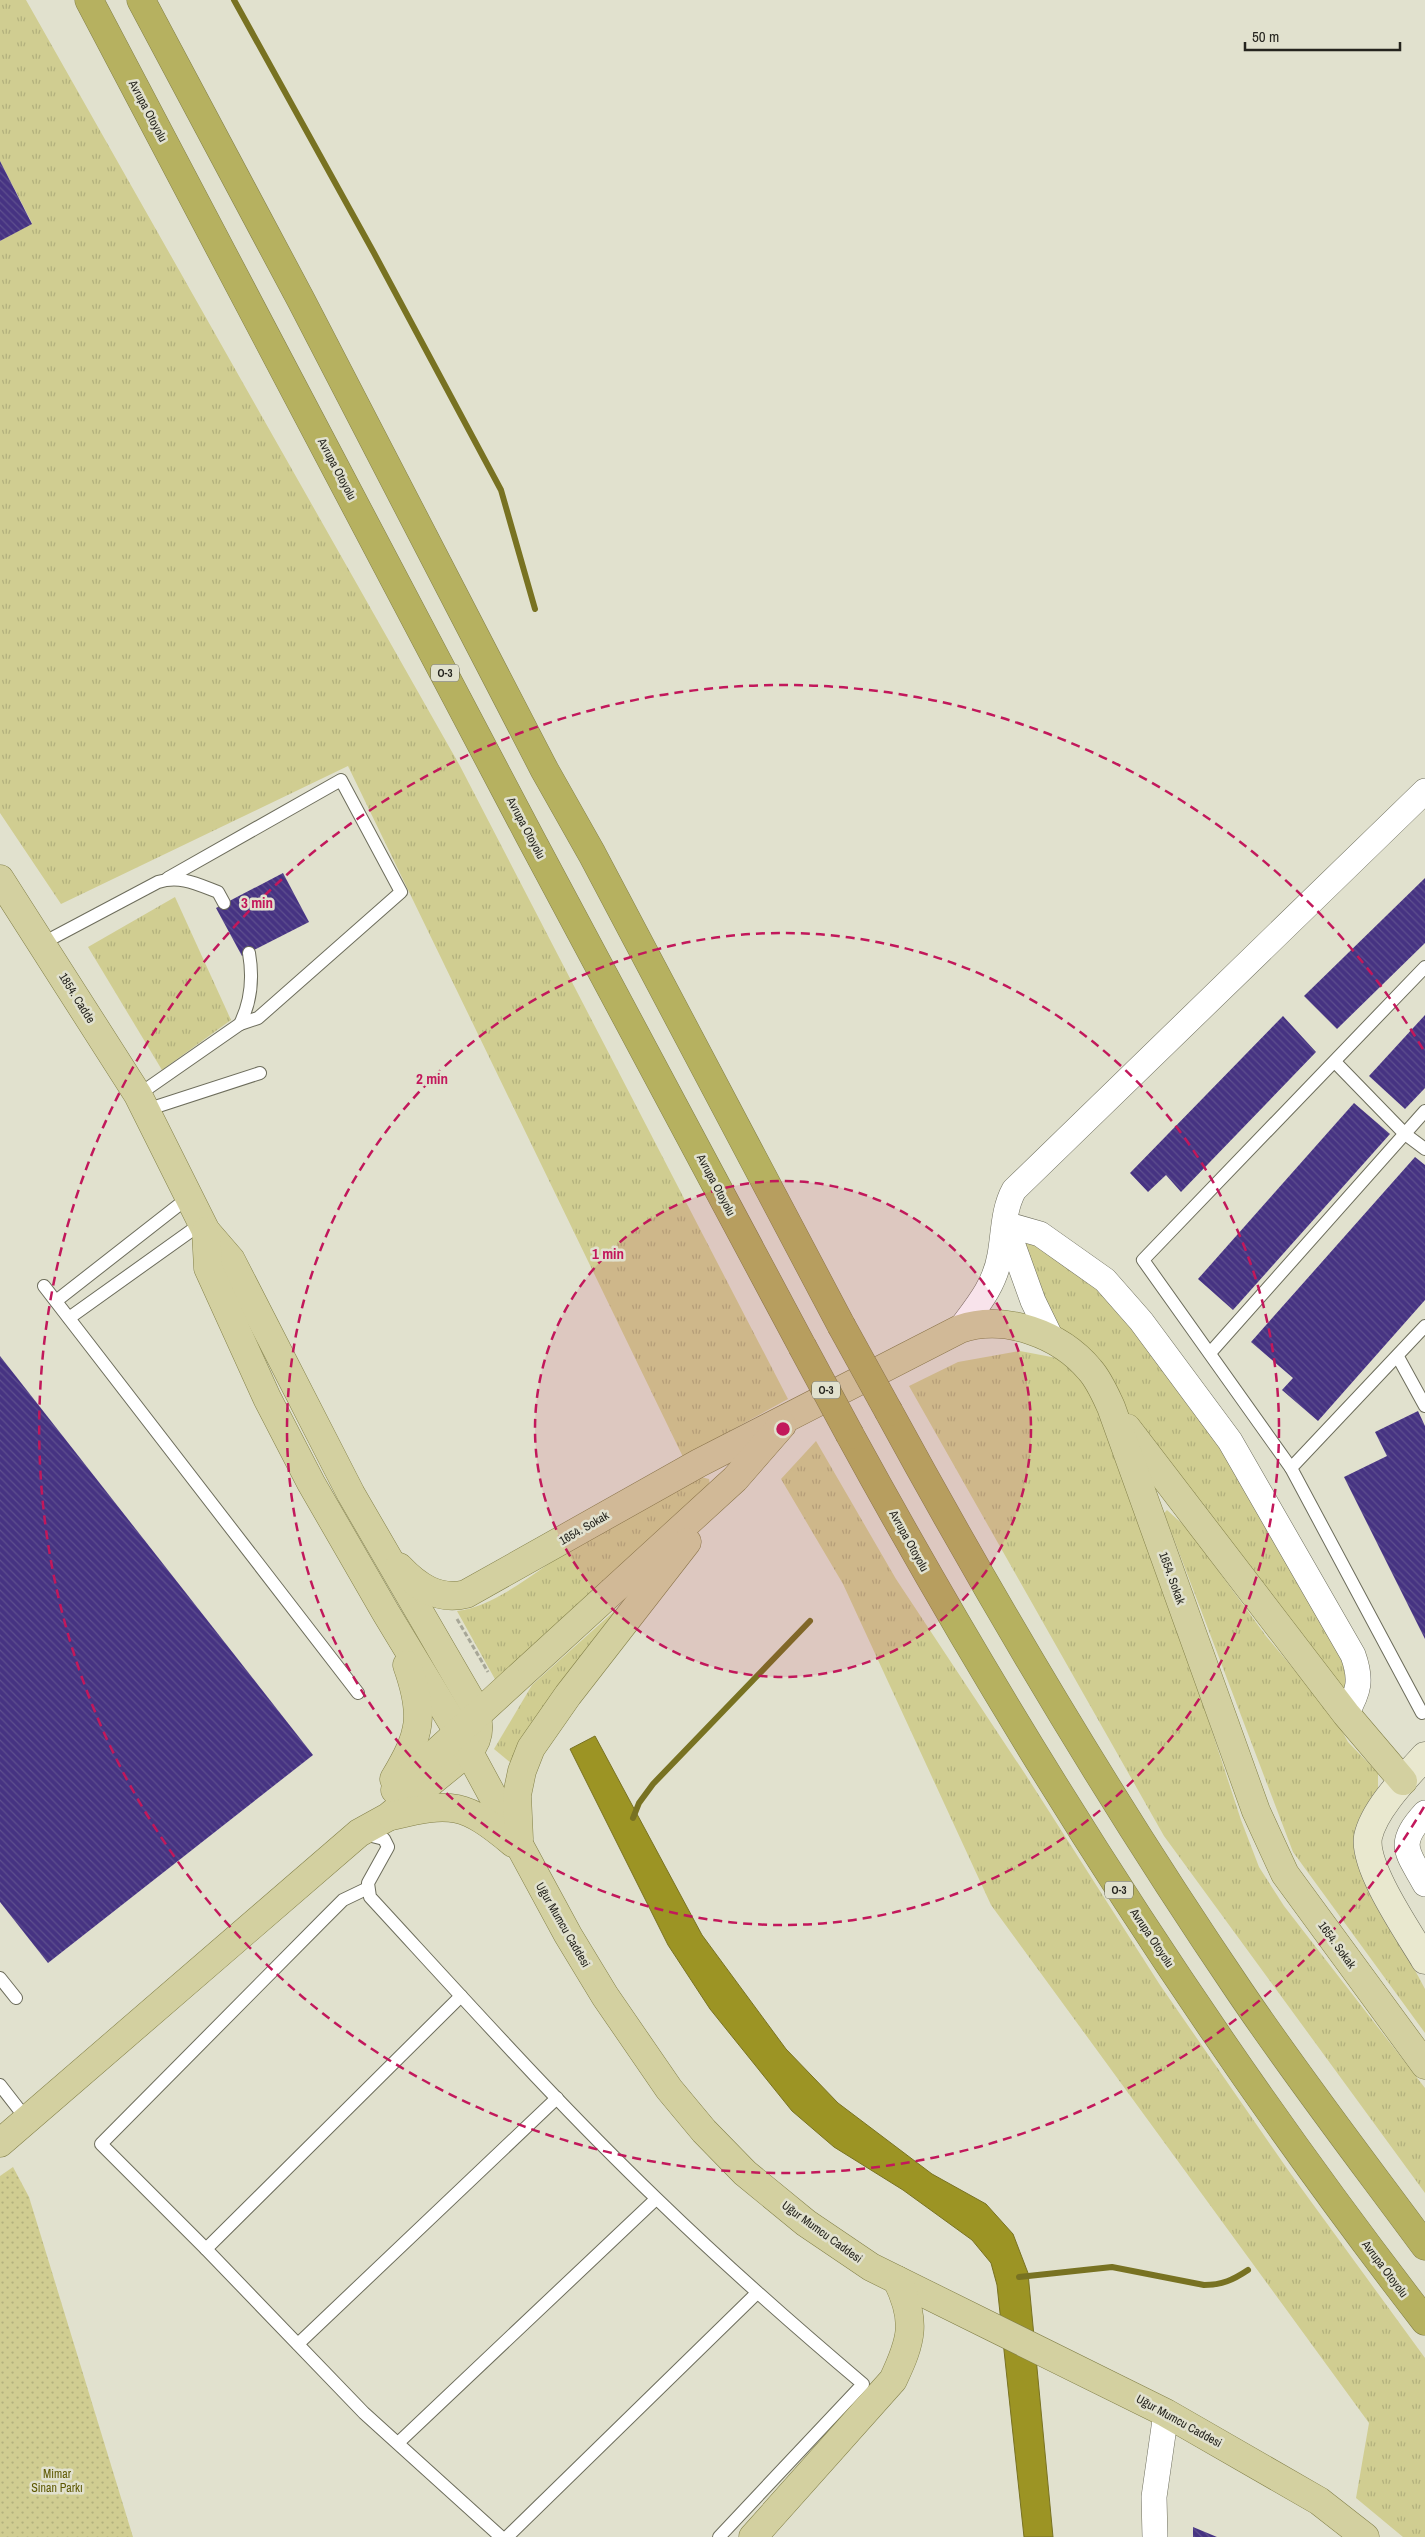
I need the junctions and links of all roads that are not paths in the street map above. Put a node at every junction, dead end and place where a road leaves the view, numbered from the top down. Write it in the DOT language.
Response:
graph roads {
  1 [pos="89,0"];
  2 [pos="141,0"];
  3 [pos="1425,791"];
  4 [pos="168,878"];
  5 [pos="0,879"];
  6 [pos="224,903"];
  7 [pos="43,944"];
  8 [pos="249,953"];
  9 [pos="1425,967"];
  10 [pos="240,1024"];
  11 [pos="1335,1062"];
  12 [pos="260,1073"];
  13 [pos="145,1108"];
  14 [pos="1425,1111"];
  15 [pos="1405,1134"];
  16 [pos="1425,1149"];
  17 [pos="189,1197"];
  18 [pos="1005,1224"];
  19 [pos="204,1227"];
  20 [pos="44,1286"];
  21 [pos="56,1301"];
  22 [pos="69,1318"];
  23 [pos="1425,1326"];
  24 [pos="960,1329"];
  25 [pos="1052,1340"];
  26 [pos="1210,1353"];
  27 [pos="1398,1356"];
  28 [pos="1425,1406"];
  29 [pos="1111,1407"];
  30 [pos="795,1412"];
  31 [pos="1291,1468"];
  32 [pos="735,1479"];
  33 [pos="379,1545"];
  34 [pos="394,1626"];
  35 [pos="358,1693"];
  36 [pos="1422,1713"];
  37 [pos="1346,1714"];
  38 [pos="468,1733"];
  39 [pos="1425,1756"];
  40 [pos="1403,1781"];
  41 [pos="383,1812"];
  42 [pos="1425,1813"];
  43 [pos="359,1833"];
  44 [pos="520,1848"];
  45 [pos="1425,1884"];
  46 [pos="368,1888"];
  47 [pos="1425,1960"];
  48 [pos="0,1978"];
  49 [pos="461,1996"];
  50 [pos="16,1998"];
  51 [pos="1425,2065"];
  52 [pos="0,2085"];
  53 [pos="557,2098"];
  54 [pos="28,2121"];
  55 [pos="0,2143"];
  56 [pos="656,2198"];
  57 [pos="1425,2246"];
  58 [pos="206,2248"];
  59 [pos="897,2280"];
  60 [pos="757,2293"];
  61 [pos="1425,2321"];
  62 [pos="298,2344"];
  63 [pos="1166,2413"];
  64 [pos="398,2444"];
  65 [pos="501,2537"];
  66 [pos="507,2537"];
  67 [pos="719,2537"];
  68 [pos="753,2537"];
  69 [pos="1155,2537"];
  70 [pos="1365,2537"];
  1 -- 61 [label="highway, Avrupa Otoyolu / O-3, bridge"];
  2 -- 57 [label="highway, bridge"];
  3 -- 18 [label="street"];
  4 -- 6 [label="lane"];
  4 -- 7 [label="lane"];
  4 -- 10 [label="lane"];
  5 -- 7 [label="main road, 1854. Cadde"];
  7 -- 13 [label="main road, 1854. Cadde"];
  8 -- 10 [label="lane"];
  9 -- 11 [label="lane"];
  10 -- 13 [label="lane"];
  11 -- 15 [label="lane"];
  11 -- 26 [label="lane"];
  12 -- 13 [label="lane"];
  13 -- 17 [label="main road, 1854. Cadde"];
  14 -- 15 [label="lane"];
  15 -- 16 [label="lane"];
  15 -- 26 [label="lane"];
  17 -- 19 [label="main road, 1854. Cadde"];
  17 -- 21 [label="lane"];
  18 -- 24 [label="street"];
  18 -- 25 [label="street"];
  18 -- 37 [label="street"];
  19 -- 22 [label="lane"];
  19 -- 33 [label="main road"];
  19 -- 34 [label="main road"];
  20 -- 21 [label="lane"];
  21 -- 22 [label="lane"];
  22 -- 35 [label="lane"];
  23 -- 27 [label="lane"];
  24 -- 25 [label="main road, 1654. Sokak"];
  24 -- 30 [label="main road, 1654. Sokak"];
  25 -- 29 [label="main road, 1654. Sokak"];
  26 -- 31 [label="lane"];
  27 -- 28 [label="lane"];
  27 -- 31 [label="lane"];
  29 -- 37 [label="main road"];
  29 -- 51 [label="main road, 1654. Sokak"];
  30 -- 32 [label="main road, 1654. Sokak"];
  30 -- 33 [label="main road, 1654. Sokak"];
  31 -- 36 [label="lane"];
  32 -- 38 [label="main road, 1654. Sokak"];
  32 -- 44 [label="main road"];
  33 -- 38 [label="main road"];
  34 -- 38 [label="main road"];
  34 -- 41 [label="main road"];
  37 -- 40 [label="main road"];
  38 -- 41 [label="main road, 1654. Sokak"];
  38 -- 44 [label="main road, Uğur Mumcu Caddesi"];
  39 -- 40 [label="street"];
  40 -- 47 [label="street"];
  41 -- 43 [label="main road"];
  41 -- 44 [label="main road"];
  42 -- 45 [label="street"];
  43 -- 46 [label="lane"];
  43 -- 54 [label="main road"];
  44 -- 59 [label="main road, Uğur Mumcu Caddesi"];
  46 -- 49 [label="lane"];
  46 -- 58 [label="lane"];
  48 -- 50 [label="lane"];
  49 -- 53 [label="lane"];
  49 -- 58 [label="lane"];
  52 -- 54 [label="lane"];
  53 -- 56 [label="lane"];
  53 -- 62 [label="lane"];
  54 -- 55 [label="main road"];
  56 -- 60 [label="lane"];
  56 -- 64 [label="lane"];
  58 -- 62 [label="lane"];
  59 -- 63 [label="main road, Uğur Mumcu Caddesi"];
  59 -- 68 [label="main road"];
  60 -- 66 [label="lane"];
  60 -- 67 [label="lane"];
  62 -- 64 [label="lane"];
  63 -- 69 [label="street"];
  63 -- 70 [label="main road, Uğur Mumcu Caddesi"];
  64 -- 65 [label="lane"];
}
